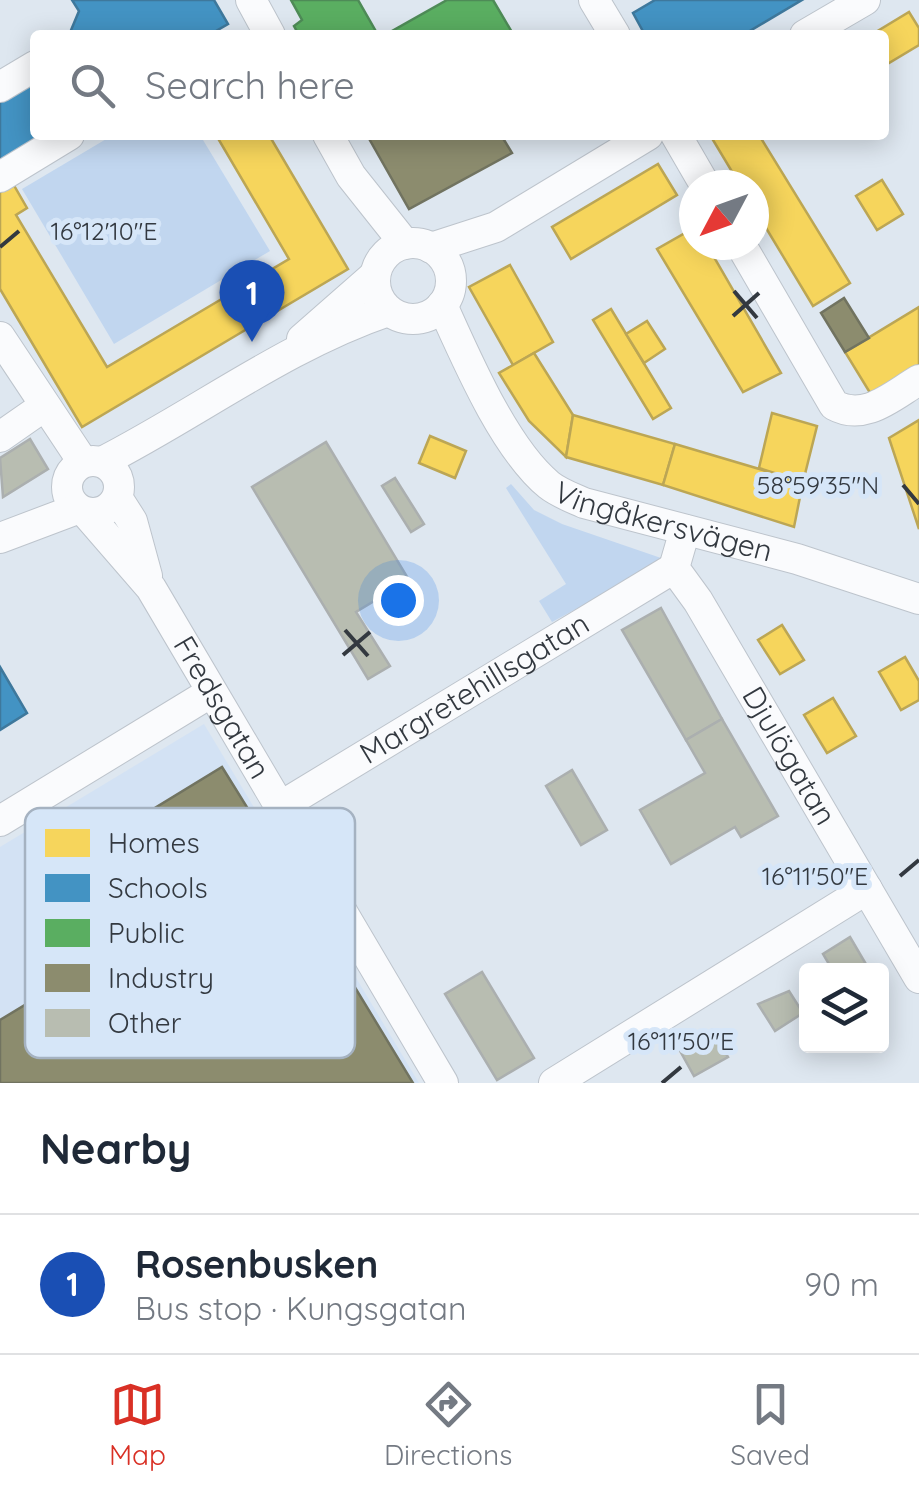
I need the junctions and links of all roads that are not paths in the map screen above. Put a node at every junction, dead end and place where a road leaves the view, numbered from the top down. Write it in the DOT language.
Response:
graph roads {
  1 [pos="594,0"];
  2 [pos="865,0"];
  3 [pos="612,30"];
  4 [pos="814,30"];
  5 [pos="61,140"];
  6 [pos="331,140"];
  7 [pos="640,140"];
  8 [pos="679,140"];
  9 [pos="697,170"];
  10 [pos="351,176"];
  11 [pos="0,177"];
  12 [pos="496,227"];
  13 [pos="418,246"];
  14 [pos="750,260"];
  15 [pos="376,272"];
  16 [pos="450,274"];
  17 [pos="442,305"];
  18 [pos="397,314"];
  19 [pos="0,337"];
  20 [pos="288,354"];
  21 [pos="466,364"];
  22 [pos="919,380"];
  23 [pos="43,407"];
  24 [pos="0,437"];
  25 [pos="90,487"];
  26 [pos="686,530"];
  27 [pos="674,568"];
  28 [pos="919,598"];
  29 [pos="210,693"];
  30 [pos="278,808"];
  31 [pos="0,821"];
  32 [pos="867,889"];
  33 [pos="355,936"];
  34 [pos="919,978"];
  35 [pos="443,1083"];
  36 [pos="554,1083"];
  1 -- 3 [label="street"];
  2 -- 4 [label="street"];
  5 -- 11 [label="street"];
  6 -- 10 [label="street"];
  7 -- 12 [label="street"];
  8 -- 9 [label="street"];
  10 -- 13 [label="street"];
  10 -- 15 [label="street"];
  12 -- 13 [label="street"];
  12 -- 16 [label="street"];
  13 -- 15 [label="street"];
  13 -- 16 [label="street"];
  14 -- 22 [label="street"];
  15 -- 18 [label="street"];
  15 -- 20 [label="street"];
  16 -- 17 [label="street"];
  17 -- 18 [label="street"];
  17 -- 21 [label="street, Vingåkersvägen"];
  18 -- 20 [label="street"];
  18 -- 21 [label="street, Vingåkersvägen"];
  19 -- 23 [label="street, Fredsgatan"];
  20 -- 25 [label="street"];
  21 -- 26 [label="street, Vingåkersvägen"];
  23 -- 24 [label="street"];
  23 -- 25 [label="street, Fredsgatan"];
  25 -- 29 [label="street, Fredsgatan"];
  26 -- 27 [label="street"];
  26 -- 28 [label="street, Vingåkersvägen"];
  27 -- 30 [label="street, Margretehillsgatan"];
  27 -- 32 [label="street, Djulögatan"];
  29 -- 30 [label="street, Fredsgatan"];
  29 -- 31 [label="street"];
  32 -- 34 [label="street, Djulögatan"];
  32 -- 36 [label="street"];
  33 -- 35 [label="street, Fredsgatan"];
}
